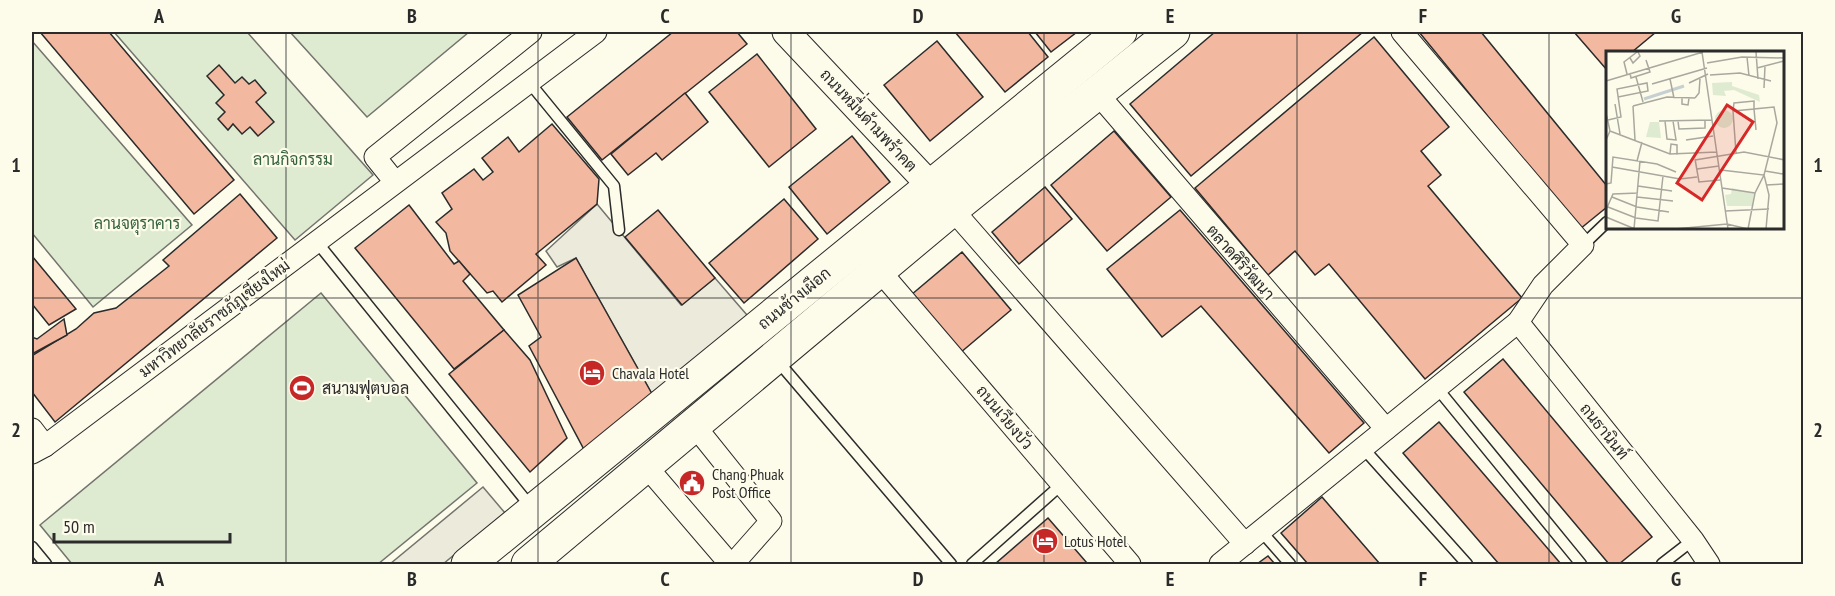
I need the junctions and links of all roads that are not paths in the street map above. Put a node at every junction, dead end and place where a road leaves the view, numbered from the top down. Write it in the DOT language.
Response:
graph roads {
  1 [pos="531,32"];
  2 [pos="596,32"];
  3 [pos="786,32"];
  4 [pos="1120,32"];
  5 [pos="1173,32"];
  6 [pos="1402,32"];
  7 [pos="529,82"];
  8 [pos="1096,93"];
  9 [pos="395,182"];
  10 [pos="942,197"];
  11 [pos="1606,223"];
  12 [pos="619,230"];
  13 [pos="316,241"];
  14 [pos="1583,244"];
  15 [pos="879,270"];
  16 [pos="1518,322"];
  17 [pos="776,359"];
  18 [pos="1437,388"];
  19 [pos="694,425"];
  20 [pos="1386,429"];
  21 [pos="36,443"];
  22 [pos="1362,448"];
  23 [pos="646,466"];
  24 [pos="1062,484"];
  25 [pos="535,511"];
  26 [pos="1253,538"];
  27 [pos="1693,540"];
  28 [pos="32,547"];
  29 [pos="45,564"];
  30 [pos="468,564"];
  31 [pos="528,564"];
  32 [pos="731,564"];
  33 [pos="951,564"];
  34 [pos="972,564"];
  35 [pos="1130,564"];
  36 [pos="1220,564"];
  37 [pos="1290,564"];
  38 [pos="1467,564"];
  39 [pos="1581,564"];
  40 [pos="1662,564"];
  41 [pos="1709,564"];
  1 -- 9 [label="street"];
  2 -- 7 [label="street, มหาวิทยาลัยราชภัฏเชียงใหม่"];
  3 -- 10 [label="street, ถนนหมื่่นด้ามพร้าคต"];
  4 -- 10 [label="main road, ถนนช้างเผือก"];
  5 -- 8 [label="main road, ถนนช้างเผือก"];
  6 -- 14 [label="street"];
  7 -- 9 [label="street, มหาวิทยาลัยราชภัฏเชียงใหม่"];
  7 -- 12 [label="lane"];
  8 -- 10 [label="main road, ถนนช้างเผือก"];
  8 -- 20 [label="street, ตลาดศิริวัฒนา"];
  9 -- 13 [label="street, มหาวิทยาลัยราชภัฏเชียงใหม่"];
  10 -- 15 [label="main road, ถนนช้างเผือก"];
  10 -- 25 [label="main road, ถนนช้างเผือก"];
  10 -- 26 [label="street"];
  11 -- 14 [label="lane"];
  13 -- 21 [label="street, มหาวิทยาลัยราชภัฏเชียงใหม่"];
  13 -- 25 [label="lane"];
  14 -- 16 [label="street"];
  15 -- 17 [label="main road, ถนนช้างเผือก"];
  15 -- 24 [label="street, ถนนเวียงบัว"];
  16 -- 18 [label="street"];
  16 -- 27 [label="street, ถนธานินท์"];
  17 -- 19 [label="main road, ถนนช้างเผือก"];
  17 -- 33 [label="lane"];
  18 -- 20 [label="street"];
  18 -- 39 [label="lane"];
  19 -- 23 [label="main road, ถนนช้างเผือก"];
  19 -- 32 [label="street"];
  20 -- 22 [label="street"];
  22 -- 26 [label="street"];
  22 -- 38 [label="lane"];
  23 -- 31 [label="main road, ถนนช้างเผือก"];
  23 -- 32 [label="street"];
  24 -- 34 [label="lane"];
  24 -- 35 [label="street, ถนนเวียงบัว"];
  25 -- 30 [label="main road, ถนนช้างเผือก"];
  26 -- 36 [label="street"];
  26 -- 37 [label="lane"];
  27 -- 40 [label="lane"];
  27 -- 41 [label="street, ถนธานินท์"];
  28 -- 29 [label="lane"];
}
